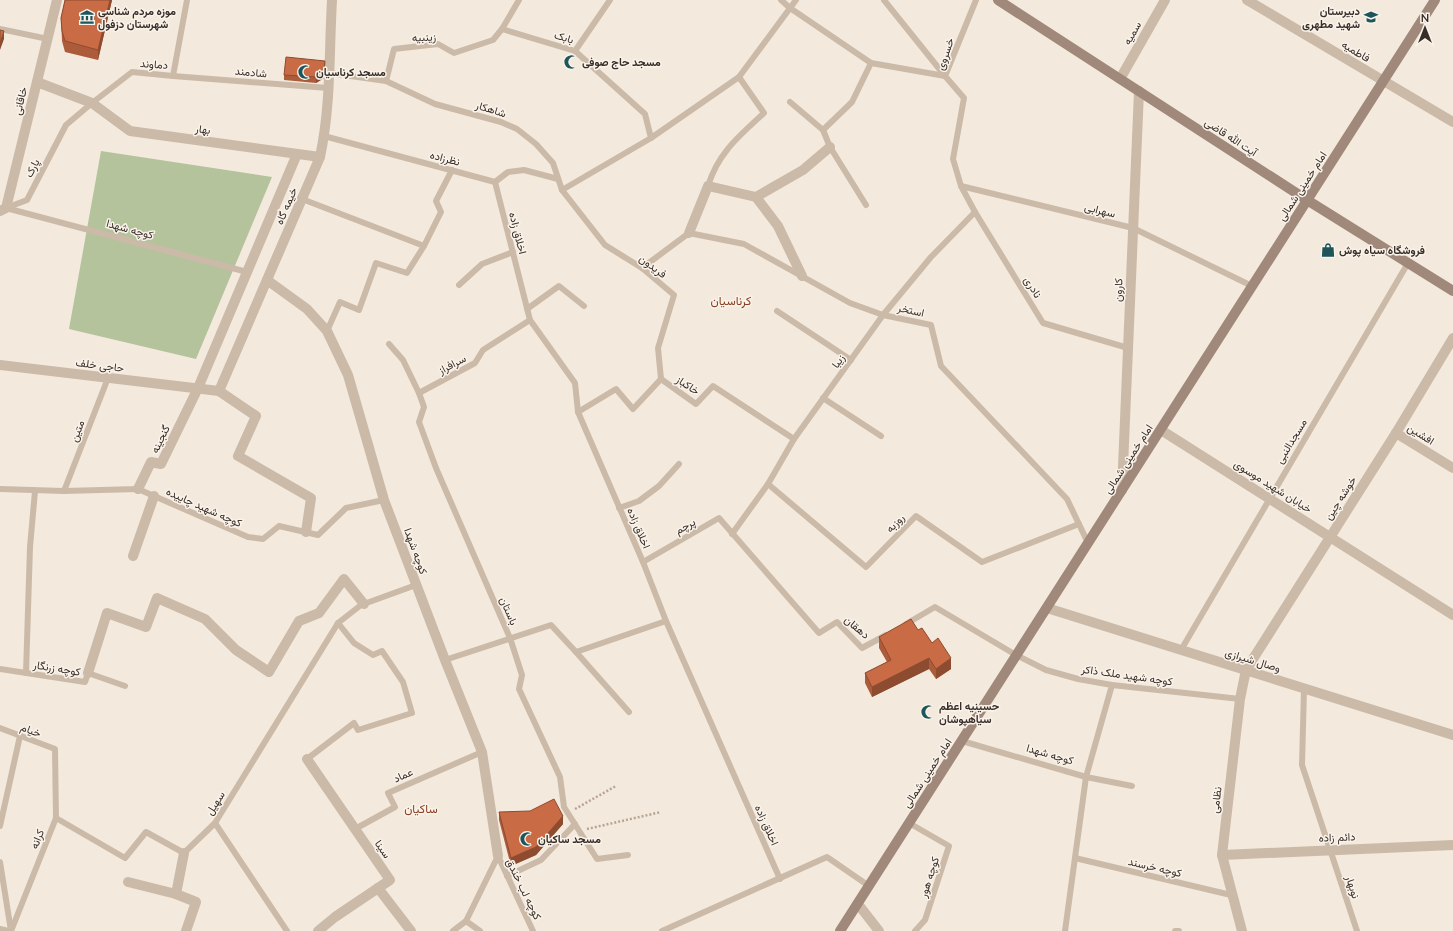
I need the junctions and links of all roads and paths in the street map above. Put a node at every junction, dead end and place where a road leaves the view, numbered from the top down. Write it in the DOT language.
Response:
graph roads {
  1 [pos="57,0"];
  2 [pos="187,0"];
  3 [pos="332,0"];
  4 [pos="518,0"];
  5 [pos="610,0"];
  6 [pos="781,0"];
  7 [pos="796,0"];
  8 [pos="884,0"];
  9 [pos="976,0"];
  10 [pos="998,0"];
  11 [pos="1166,0"];
  12 [pos="1247,0"];
  13 [pos="1435,0"];
  14 [pos="790,8"];
  15 [pos="0,29"];
  16 [pos="502,29"];
  17 [pos="48,39"];
  18 [pos="575,51"];
  19 [pos="870,63"];
  20 [pos="329,73"];
  21 [pos="173,76"];
  22 [pos="945,76"];
  23 [pos="739,77"];
  24 [pos="1120,79"];
  25 [pos="386,81"];
  26 [pos="1383,81"];
  27 [pos="37,82"];
  28 [pos="328,88"];
  29 [pos="1139,91"];
  30 [pos="790,102"];
  31 [pos="92,103"];
  32 [pos="1453,122"];
  33 [pos="66,125"];
  34 [pos="823,130"];
  35 [pos="324,136"];
  36 [pos="651,138"];
  37 [pos="830,147"];
  38 [pos="297,154"];
  39 [pos="320,157"];
  40 [pos="452,170"];
  41 [pos="558,179"];
  42 [pos="495,182"];
  43 [pos="708,186"];
  44 [pos="961,186"];
  45 [pos="562,190"];
  46 [pos="756,197"];
  47 [pos="302,199"];
  48 [pos="1307,200"];
  49 [pos="866,205"];
  50 [pos="3,209"];
  51 [pos="975,212"];
  52 [pos="1133,228"];
  53 [pos="689,233"];
  54 [pos="424,246"];
  55 [pos="513,252"];
  56 [pos="1408,263"];
  57 [pos="642,268"];
  58 [pos="247,272"];
  59 [pos="802,276"];
  60 [pos="267,280"];
  61 [pos="459,285"];
  62 [pos="1252,286"];
  63 [pos="1453,291"];
  64 [pos="584,306"];
  65 [pos="527,309"];
  66 [pos="777,311"];
  67 [pos="883,315"];
  68 [pos="530,320"];
  69 [pos="326,331"];
  70 [pos="1453,338"];
  71 [pos="389,344"];
  72 [pos="1128,348"];
  73 [pos="851,360"];
  74 [pos="0,365"];
  75 [pos="108,378"];
  76 [pos="661,379"];
  77 [pos="198,388"];
  78 [pos="219,391"];
  79 [pos="419,393"];
  80 [pos="823,398"];
  81 [pos="578,412"];
  82 [pos="1161,430"];
  83 [pos="1396,433"];
  84 [pos="881,436"];
  85 [pos="794,439"];
  86 [pos="679,464"];
  87 [pos="1453,468"];
  88 [pos="768,484"];
  89 [pos="0,488"];
  90 [pos="138,488"];
  91 [pos="1122,490"];
  92 [pos="35,491"];
  93 [pos="64,491"];
  94 [pos="154,496"];
  95 [pos="1269,498"];
  96 [pos="384,500"];
  97 [pos="619,508"];
  98 [pos="1079,524"];
  99 [pos="306,532"];
  100 [pos="732,534"];
  101 [pos="1330,537"];
  102 [pos="1088,543"];
  103 [pos="133,556"];
  104 [pos="642,562"];
  105 [pos="416,585"];
  106 [pos="364,604"];
  107 [pos="1047,608"];
  108 [pos="1453,615"];
  109 [pos="666,621"];
  110 [pos="338,623"];
  111 [pos="902,626"];
  112 [pos="889,633"];
  113 [pos="510,638"];
  114 [pos="1181,650"];
  115 [pos="576,652"];
  116 [pos="1016,655"];
  117 [pos="445,660"];
  118 [pos="0,669"];
  119 [pos="1246,670"];
  120 [pos="26,673"];
  121 [pos="88,673"];
  122 [pos="1112,685"];
  123 [pos="126,686"];
  124 [pos="1304,688"];
  125 [pos="1240,699"];
  126 [pos="629,712"];
  127 [pos="0,728"];
  128 [pos="1453,735"];
  129 [pos="20,736"];
  130 [pos="962,741"];
  131 [pos="55,750"];
  132 [pos="482,752"];
  133 [pos="307,760"];
  134 [pos="1086,777"];
  135 [pos="616,786"];
  136 [pos="1132,786"];
  137 [pos="661,812"];
  138 [pos="567,813"];
  139 [pos="56,818"];
  140 [pos="215,823"];
  141 [pos="909,823"];
  142 [pos="575,824"];
  143 [pos="0,826"];
  144 [pos="355,829"];
  145 [pos="579,831"];
  146 [pos="1453,845"];
  147 [pos="1330,849"];
  148 [pos="184,853"];
  149 [pos="628,855"];
  150 [pos="1222,855"];
  151 [pos="498,856"];
  152 [pos="1075,858"];
  153 [pos="0,862"];
  154 [pos="507,876"];
  155 [pos="780,879"];
  156 [pos="128,882"];
  157 [pos="869,886"];
  158 [pos="378,888"];
  159 [pos="176,894"];
  160 [pos="1231,895"];
  161 [pos="858,904"];
  162 [pos="466,920"];
  163 [pos="0,929"];
  164 [pos="10,931"];
  165 [pos="186,931"];
  166 [pos="287,931"];
  167 [pos="318,931"];
  168 [pos="412,931"];
  169 [pos="453,931"];
  170 [pos="480,931"];
  171 [pos="533,931"];
  172 [pos="662,931"];
  173 [pos="840,931"];
  174 [pos="879,931"];
  175 [pos="915,931"];
  176 [pos="1065,931"];
  177 [pos="1175,931"];
  178 [pos="1179,931"];
  179 [pos="1242,931"];
  180 [pos="1357,931"];
  1 -- 17 [label="street, خاقانی"];
  2 -- 21 [label="lane, دماوند"];
  3 -- 20 [label="street, خیمه گاه"];
  4 -- 16 [label="lane, زینبیه"];
  5 -- 18 [label="lane"];
  6 -- 14 [label="lane"];
  7 -- 14 [label="lane"];
  8 -- 22 [label="lane"];
  9 -- 22 [label="lane, خسروی"];
  10 -- 24 [label="main road, آیت الله قاضی"];
  11 -- 24 [label="street, سمیه"];
  12 -- 26 [label="street, فاطمیه"];
  13 -- 26 [label="main road, امام خمینی شمالی"];
  14 -- 19 [label="lane"];
  14 -- 23 [label="lane"];
  15 -- 17 [label="lane"];
  16 -- 18 [label="lane, بابک"];
  16 -- 25 [label="lane, زینبیه"];
  17 -- 27 [label="street, خاقانی"];
  18 -- 36 [label="lane, بابک"];
  19 -- 22 [label="lane"];
  19 -- 34 [label="lane"];
  20 -- 25 [label="lane"];
  20 -- 28 [label="street, خیمه گاه"];
  21 -- 28 [label="lane, شادمند"];
  21 -- 31 [label="lane, دماوند"];
  22 -- 44 [label="lane, خسروی"];
  23 -- 36 [label="lane"];
  23 -- 43 [label="lane"];
  24 -- 29 [label="main road, آیت الله قاضی"];
  25 -- 41 [label="lane, شاهکار"];
  26 -- 32 [label="street, فاطمیه"];
  26 -- 48 [label="main road, امام خمینی شمالی"];
  27 -- 31 [label="street, بهار"];
  27 -- 50 [label="street, خاقانی"];
  28 -- 35 [label="street, خیمه گاه"];
  29 -- 48 [label="main road, آیت الله قاضی"];
  29 -- 52 [label="street, کارون"];
  30 -- 34 [label="lane"];
  31 -- 33 [label="lane, دماوند"];
  31 -- 38 [label="street, بهار"];
  33 -- 50 [label="lane, پارک"];
  34 -- 37 [label="lane"];
  35 -- 39 [label="street, خیمه گاه"];
  35 -- 40 [label="lane, نظرزاده"];
  36 -- 45 [label="lane"];
  37 -- 46 [label="street"];
  37 -- 49 [label="lane"];
  38 -- 39 [label="street, بهار"];
  38 -- 58 [label="street"];
  39 -- 47 [label="street, خیمه گاه"];
  40 -- 42 [label="lane, نظرزاده"];
  40 -- 54 [label="lane"];
  41 -- 42 [label="lane"];
  41 -- 45 [label="lane, شاهکار"];
  42 -- 55 [label="lane, اخلاق زاده"];
  43 -- 46 [label="street"];
  43 -- 53 [label="street"];
  44 -- 51 [label="lane, نادری"];
  44 -- 52 [label="lane, سهرابی"];
  45 -- 57 [label="lane, فریدون"];
  46 -- 59 [label="street"];
  47 -- 54 [label="lane"];
  47 -- 60 [label="street, خیمه گاه"];
  48 -- 56 [label="main road, آیت الله قاضی"];
  48 -- 62 [label="main road, امام خمینی شمالی"];
  50 -- 58 [label="lane, کوچه شهدا"];
  51 -- 67 [label="lane, زیبا"];
  51 -- 72 [label="lane, نادری"];
  52 -- 62 [label="lane, سهرابی"];
  52 -- 72 [label="street, کارون"];
  53 -- 57 [label="lane"];
  53 -- 59 [label="lane, استخر"];
  54 -- 69 [label="lane"];
  55 -- 61 [label="lane"];
  55 -- 65 [label="lane, اخلاق زاده"];
  56 -- 63 [label="main road, آیت الله قاضی"];
  56 -- 95 [label="lane, مسجدالنبی"];
  57 -- 76 [label="lane, فریدون"];
  58 -- 77 [label="street"];
  59 -- 67 [label="lane, استخر"];
  60 -- 69 [label="street, کوچه شهدا"];
  60 -- 78 [label="street, خیمه گاه"];
  62 -- 82 [label="main road, امام خمینی شمالی"];
  64 -- 65 [label="lane"];
  65 -- 68 [label="lane, اخلاق زاده"];
  66 -- 73 [label="lane"];
  67 -- 73 [label="lane, زیبا"];
  67 -- 98 [label="lane, استخر"];
  68 -- 79 [label="lane, سرافراز"];
  68 -- 81 [label="lane, اخلاق زاده"];
  69 -- 96 [label="street, کوچه شهدا"];
  70 -- 83 [label="street, خوشه چین"];
  71 -- 79 [label="lane, باستان"];
  72 -- 91 [label="street, کارون"];
  73 -- 80 [label="lane, زیبا"];
  74 -- 75 [label="street, حاجی خلف"];
  75 -- 77 [label="street, حاجی خلف"];
  75 -- 93 [label="lane, متین"];
  76 -- 81 [label="lane, خاکباز"];
  76 -- 85 [label="lane, خاکباز"];
  77 -- 78 [label="street"];
  77 -- 90 [label="street, گنجینه"];
  78 -- 99 [label="street"];
  79 -- 113 [label="lane, باستان"];
  80 -- 84 [label="lane"];
  80 -- 85 [label="lane, زیبا"];
  81 -- 97 [label="lane, اخلاق زاده"];
  82 -- 91 [label="main road, امام خمینی شمالی"];
  82 -- 95 [label="street, خیابان شهید موسوی"];
  83 -- 87 [label="street, افشین"];
  83 -- 101 [label="street, خوشه چین"];
  85 -- 88 [label="lane, زیبا"];
  86 -- 97 [label="lane"];
  88 -- 98 [label="lane, روزبه"];
  88 -- 100 [label="lane, زیبا"];
  89 -- 92 [label="lane, کوچه شهید چاییده"];
  90 -- 93 [label="lane, کوچه شهید چاییده"];
  90 -- 94 [label="lane, کوچه شهید چاییده"];
  91 -- 102 [label="main road, امام خمینی شمالی"];
  92 -- 93 [label="lane, کوچه شهید چاییده"];
  92 -- 120 [label="lane"];
  94 -- 99 [label="lane, کوچه شهید چاییده"];
  94 -- 103 [label="street"];
  95 -- 101 [label="street, خیابان شهید موسوی"];
  95 -- 114 [label="lane, مسجدالنبی"];
  96 -- 99 [label="lane, کوچه شهید چاییده"];
  96 -- 105 [label="street, کوچه شهدا"];
  97 -- 104 [label="lane, اخلاق زاده"];
  98 -- 102 [label="lane, استخر"];
  100 -- 104 [label="lane, پرچم"];
  100 -- 112 [label="lane, دهقان"];
  101 -- 108 [label="street, خیابان شهید موسوی"];
  101 -- 119 [label="street, خوشه چین"];
  102 -- 107 [label="main road, امام خمینی شمالی"];
  104 -- 109 [label="lane, اخلاق زاده"];
  105 -- 106 [label="lane, سهیل"];
  105 -- 117 [label="street, کوچه شهدا"];
  106 -- 110 [label="lane, سهیل"];
  106 -- 121 [label="street"];
  107 -- 114 [label="street, وصال شیرازی"];
  107 -- 116 [label="main road, امام خمینی شمالی"];
  109 -- 115 [label="lane"];
  109 -- 155 [label="lane, اخلاق زاده"];
  110 -- 133 [label="lane"];
  110 -- 140 [label="lane, سهیل"];
  111 -- 116 [label="lane"];
  113 -- 115 [label="lane"];
  113 -- 117 [label="lane"];
  113 -- 138 [label="lane, باستان"];
  114 -- 119 [label="street, وصال شیرازی"];
  115 -- 126 [label="lane"];
  116 -- 122 [label="lane, کوچه شهید ملک ذاکر"];
  116 -- 130 [label="main road, امام خمینی شمالی"];
  117 -- 132 [label="street, کوچه شهدا"];
  118 -- 120 [label="lane, کوچه زرنگار"];
  119 -- 124 [label="street, وصال شیرازی"];
  119 -- 125 [label="street, نظامی"];
  120 -- 121 [label="lane, کوچه زرنگار"];
  121 -- 123 [label="lane, کوچه زرنگار"];
  122 -- 125 [label="lane, کوچه شهید ملک ذاکر"];
  122 -- 134 [label="lane"];
  124 -- 128 [label="street, وصال شیرازی"];
  124 -- 147 [label="lane, نوبهار"];
  125 -- 150 [label="street, نظامی"];
  127 -- 129 [label="lane, خیام"];
  129 -- 131 [label="lane, خیام"];
  129 -- 143 [label="lane"];
  130 -- 134 [label="lane, کوچه شهدا"];
  130 -- 141 [label="main road, امام خمینی شمالی"];
  131 -- 139 [label="lane, کرانه"];
  132 -- 144 [label="lane, عماد"];
  132 -- 151 [label="street, کوچه شهدا"];
  133 -- 144 [label="street, سینا"];
  134 -- 136 [label="lane, کوچه شهدا"];
  134 -- 152 [label="lane"];
  135 -- 138 [label="path"];
  137 -- 145 [label="path"];
  138 -- 142 [label="lane, باستان"];
  139 -- 148 [label="lane"];
  139 -- 164 [label="lane, کرانه"];
  140 -- 148 [label="lane, سهیل"];
  140 -- 166 [label="lane"];
  141 -- 157 [label="main road, امام خمینی شمالی"];
  141 -- 175 [label="lane, کوچه هور"];
  142 -- 145 [label="lane, باستان"];
  142 -- 154 [label="lane"];
  144 -- 158 [label="street, سینا"];
  145 -- 149 [label="lane, باستان"];
  146 -- 147 [label="street, دائم زاده"];
  147 -- 150 [label="street, دائم زاده"];
  147 -- 180 [label="lane, نوبهار"];
  148 -- 159 [label="street"];
  150 -- 160 [label="street, نظامی"];
  151 -- 154 [label="lane, کوچه لب خندق"];
  151 -- 162 [label="lane"];
  152 -- 160 [label="lane, کوچه خرسند"];
  152 -- 176 [label="lane"];
  153 -- 164 [label="lane"];
  154 -- 171 [label="lane, کوچه لب خندق"];
  155 -- 157 [label="lane"];
  155 -- 172 [label="lane"];
  156 -- 159 [label="street"];
  157 -- 161 [label="main road, امام خمینی شمالی"];
  158 -- 167 [label="street, سینا"];
  158 -- 168 [label="street"];
  159 -- 165 [label="street"];
  160 -- 179 [label="street, نظامی"];
  161 -- 173 [label="main road, امام خمینی شمالی"];
  161 -- 174 [label="street"];
  162 -- 169 [label="lane"];
  162 -- 170 [label="lane"];
  163 -- 164 [label="lane"];
  177 -- 178 [label="lane"];
}
